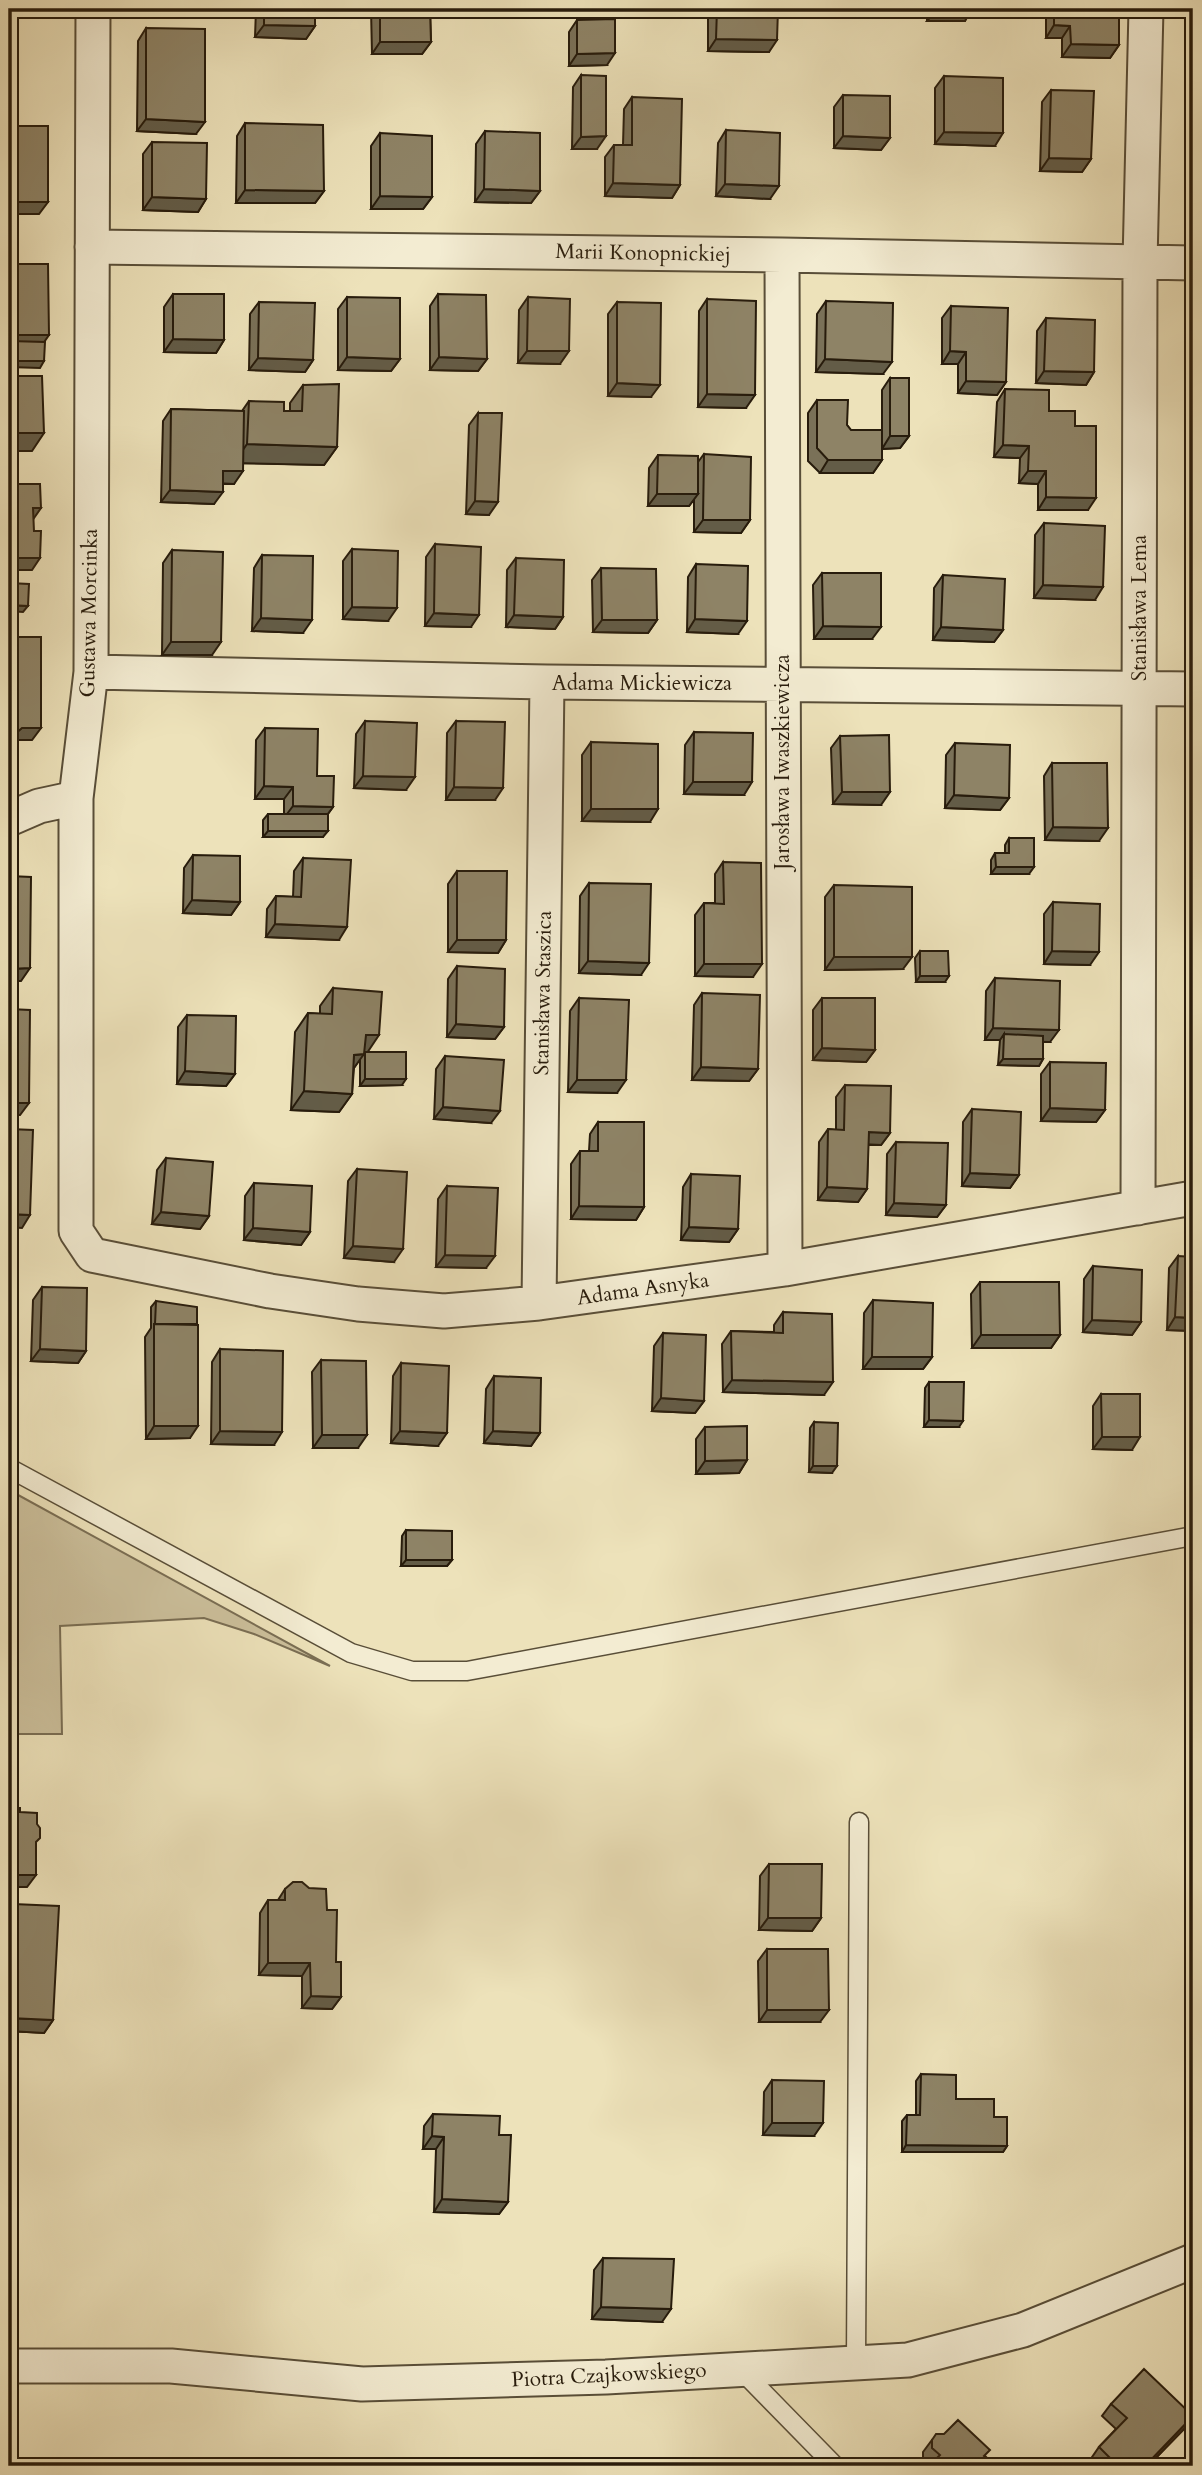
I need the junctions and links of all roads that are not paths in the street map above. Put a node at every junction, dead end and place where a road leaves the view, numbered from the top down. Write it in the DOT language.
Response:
graph roads {
  1 [pos="93,9"];
  2 [pos="1146,9"];
  3 [pos="92,247"];
  4 [pos="782,255"];
  5 [pos="1140,262"];
  6 [pos="1193,262"];
  7 [pos="91,673"];
  8 [pos="547,682"];
  9 [pos="782,684"];
  10 [pos="1139,689"];
  11 [pos="1193,689"];
  12 [pos="76,798"];
  13 [pos="9,819"];
  14 [pos="1193,1198"];
  15 [pos="1138,1208"];
  16 [pos="92,1255"];
  17 [pos="785,1269"];
  18 [pos="539,1303"];
  19 [pos="9,1468"];
  20 [pos="1193,1536"];
  21 [pos="859,1822"];
  22 [pos="1193,2261"];
  23 [pos="856,2363"];
  24 [pos="9,2366"];
  25 [pos="740,2369"];
  26 [pos="835,2466"];
  1 -- 3 [label="street, Gustawa Morcinka"];
  2 -- 5 [label="street, Stanisława Lema"];
  3 -- 4 [label="street, Marii Konopnickiej"];
  3 -- 7 [label="street, Gustawa Morcinka"];
  4 -- 5 [label="street, Marii Konopnickiej"];
  4 -- 9 [label="street, Jarosława Iwaszkiewicza"];
  5 -- 6 [label="street, Marii Konopnickiej"];
  5 -- 10 [label="street, Stanisława Lema"];
  7 -- 8 [label="street, Adama Mickiewicza"];
  7 -- 12 [label="street, Gustawa Morcinka"];
  8 -- 9 [label="street, Adama Mickiewicza"];
  8 -- 18 [label="street, Stanisława Staszica"];
  9 -- 10 [label="street, Adama Mickiewicza"];
  9 -- 17 [label="street, Jarosława Iwaszkiewicza"];
  10 -- 11 [label="street, Adama Mickiewicza"];
  10 -- 15 [label="street, Stanisława Lema"];
  12 -- 13 [label="street"];
  12 -- 16 [label="street, Gustawa Morcinka"];
  14 -- 15 [label="street, Adama Asnyka"];
  15 -- 17 [label="street, Adama Asnyka"];
  16 -- 18 [label="street, Adama Asnyka"];
  17 -- 18 [label="street, Adama Asnyka"];
  19 -- 20 [label="lane"];
  21 -- 23 [label="lane"];
  22 -- 23 [label="street, Piotra Czajkowskiego"];
  23 -- 25 [label="street, Piotra Czajkowskiego"];
  24 -- 25 [label="street, Piotra Czajkowskiego"];
  25 -- 26 [label="lane"];
}
